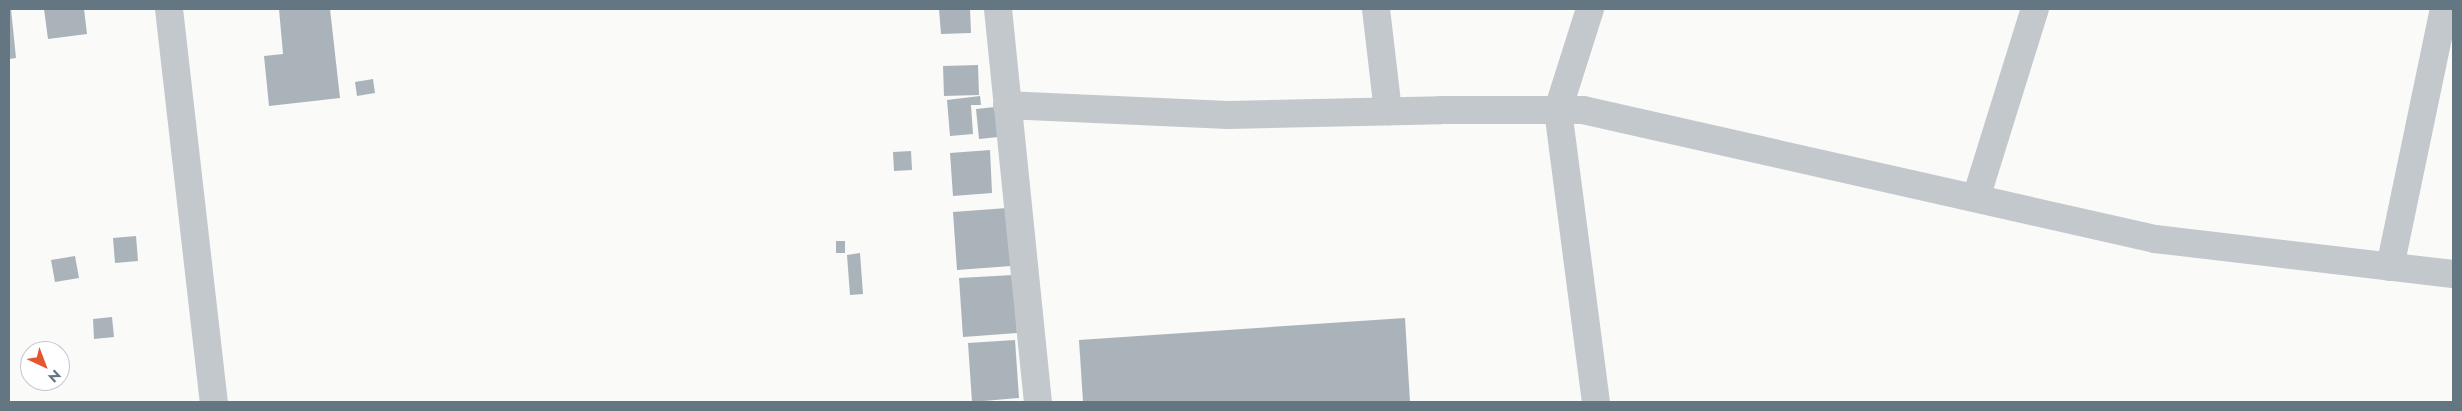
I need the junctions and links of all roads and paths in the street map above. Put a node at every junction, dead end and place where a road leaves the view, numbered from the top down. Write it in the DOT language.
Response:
graph roads {
  1 [pos="169,9"];
  2 [pos="998,9"];
  3 [pos="1376,9"];
  4 [pos="1590,9"];
  5 [pos="2035,9"];
  6 [pos="2444,9"];
  7 [pos="1007,105"];
  8 [pos="1558,110"];
  9 [pos="1388,111"];
  10 [pos="1976,198"];
  11 [pos="2390,267"];
  12 [pos="2453,274"];
  13 [pos="214,402"];
  14 [pos="1038,402"];
  15 [pos="1596,402"];
  1 -- 13 [label="street"];
  2 -- 7 [label="street"];
  3 -- 9 [label="street"];
  4 -- 8 [label="street"];
  5 -- 10 [label="street"];
  6 -- 11 [label="street"];
  7 -- 9 [label="street"];
  7 -- 14 [label="street"];
  8 -- 9 [label="street"];
  8 -- 10 [label="street"];
  8 -- 15 [label="street"];
  10 -- 11 [label="street"];
  11 -- 12 [label="street"];
}
